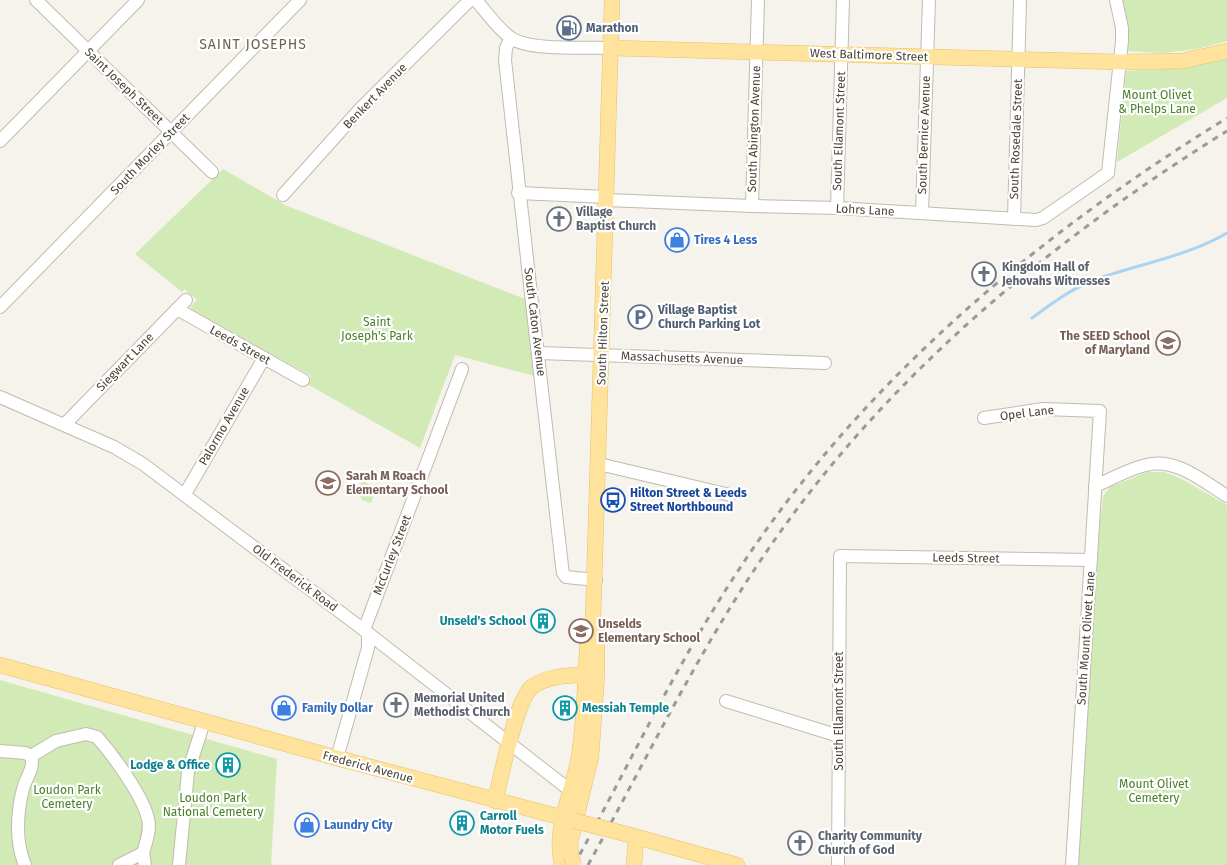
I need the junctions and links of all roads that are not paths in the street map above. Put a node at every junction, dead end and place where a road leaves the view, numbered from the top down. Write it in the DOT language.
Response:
graph roads {
  1 [pos="36,0"];
  2 [pos="138,0"];
  3 [pos="300,0"];
  4 [pos="470,0"];
  5 [pos="476,0"];
  6 [pos="612,0"];
  7 [pos="758,0"];
  8 [pos="843,0"];
  9 [pos="928,0"];
  10 [pos="1020,0"];
  11 [pos="1116,0"];
  12 [pos="511,38"];
  13 [pos="611,48"];
  14 [pos="1227,50"];
  15 [pos="88,51"];
  16 [pos="757,52"];
  17 [pos="842,54"];
  18 [pos="927,57"];
  19 [pos="1019,60"];
  20 [pos="1120,62"];
  21 [pos="171,132"];
  22 [pos="0,141"];
  23 [pos="212,172"];
  24 [pos="518,193"];
  25 [pos="283,195"];
  26 [pos="607,199"];
  27 [pos="752,206"];
  28 [pos="837,208"];
  29 [pos="922,213"];
  30 [pos="1014,219"];
  31 [pos="186,300"];
  32 [pos="0,307"];
  33 [pos="177,309"];
  34 [pos="539,353"];
  35 [pos="603,356"];
  36 [pos="264,358"];
  37 [pos="825,363"];
  38 [pos="462,369"];
  39 [pos="304,380"];
  40 [pos="0,397"];
  41 [pos="1100,411"];
  42 [pos="984,418"];
  43 [pos="65,424"];
  44 [pos="599,464"];
  45 [pos="1095,486"];
  46 [pos="185,494"];
  47 [pos="730,495"];
  48 [pos="1227,496"];
  49 [pos="840,556"];
  50 [pos="1091,560"];
  51 [pos="596,580"];
  52 [pos="366,631"];
  53 [pos="0,665"];
  54 [pos="591,674"];
  55 [pos="726,701"];
  56 [pos="204,722"];
  57 [pos="839,736"];
  58 [pos="510,744"];
  59 [pos="0,751"];
  60 [pos="31,756"];
  61 [pos="337,758"];
  62 [pos="571,792"];
  63 [pos="495,801"];
  64 [pos="569,820"];
  65 [pos="631,836"];
  66 [pos="144,859"];
  67 [pos="569,862"];
  68 [pos="25,865"];
  69 [pos="119,865"];
  70 [pos="179,865"];
  71 [pos="634,865"];
  72 [pos="737,865"];
  73 [pos="838,865"];
  74 [pos="1072,865"];
  1 -- 15 [label="street, Saint Joseph Street"];
  2 -- 15 [label="street"];
  3 -- 21 [label="street, South Morley Street"];
  4 -- 25 [label="street, Benkert Avenue"];
  5 -- 12 [label="street"];
  6 -- 13 [label="main road, South Hilton Street"];
  7 -- 16 [label="street, South Abington Avenue"];
  8 -- 17 [label="street, South Ellamont Street"];
  9 -- 18 [label="street, South Bernice Avenue"];
  10 -- 19 [label="street, South Rosedale Street"];
  11 -- 20 [label="street"];
  12 -- 13 [label="street, West Baltimore Street"];
  12 -- 24 [label="street, South Caton Avenue"];
  13 -- 16 [label="main road, West Baltimore Street"];
  13 -- 26 [label="main road, South Hilton Street"];
  14 -- 20 [label="main road, West Baltimore Street"];
  15 -- 21 [label="street, Saint Joseph Street"];
  15 -- 22 [label="street"];
  16 -- 17 [label="main road, West Baltimore Street"];
  16 -- 27 [label="street, South Abington Avenue"];
  17 -- 18 [label="main road, West Baltimore Street"];
  17 -- 28 [label="street, South Ellamont Street"];
  18 -- 19 [label="main road, West Baltimore Street"];
  18 -- 29 [label="street, South Bernice Avenue"];
  19 -- 20 [label="main road, West Baltimore Street"];
  19 -- 30 [label="street, South Rosedale Street"];
  20 -- 30 [label="street, Lohrs Lane"];
  21 -- 23 [label="street, Saint Joseph Street"];
  21 -- 32 [label="street, South Morley Street"];
  24 -- 26 [label="street, Lohrs Lane"];
  24 -- 34 [label="street, South Caton Avenue"];
  26 -- 27 [label="street, Lohrs Lane"];
  26 -- 35 [label="main road, South Hilton Street"];
  27 -- 28 [label="street, Lohrs Lane"];
  28 -- 29 [label="street, Lohrs Lane"];
  29 -- 30 [label="street, Lohrs Lane"];
  31 -- 33 [label="street, Siegwart Lane"];
  33 -- 36 [label="street, Leeds Street"];
  33 -- 43 [label="street, Siegwart Lane"];
  34 -- 35 [label="street, Massachusetts Avenue"];
  34 -- 51 [label="street, South Caton Avenue"];
  35 -- 37 [label="street, Massachusetts Avenue"];
  35 -- 44 [label="main road, South Hilton Street"];
  36 -- 39 [label="street, Leeds Street"];
  36 -- 46 [label="street, Palormo Avenue"];
  38 -- 52 [label="street, McCurley Street"];
  40 -- 43 [label="street, Old Frederick Road"];
  41 -- 42 [label="street, Opel Lane"];
  41 -- 45 [label="street, South Mount Olivet Lane"];
  43 -- 46 [label="street, Old Frederick Road"];
  44 -- 47 [label="street"];
  44 -- 51 [label="main road, South Hilton Street"];
  45 -- 48 [label="street"];
  45 -- 50 [label="street, South Mount Olivet Lane"];
  46 -- 52 [label="street, Old Frederick Road"];
  49 -- 50 [label="street, Leeds Street"];
  49 -- 57 [label="street, South Ellamont Street"];
  50 -- 74 [label="street, South Mount Olivet Lane"];
  51 -- 54 [label="main road, South Hilton Street"];
  52 -- 58 [label="street, Old Frederick Road"];
  52 -- 61 [label="street, McCurley Street"];
  53 -- 56 [label="main road, Frederick Avenue"];
  54 -- 58 [label="main road"];
  54 -- 62 [label="main road, South Hilton Street"];
  54 -- 64 [label="main road, South Hilton Street"];
  55 -- 57 [label="street"];
  56 -- 61 [label="main road, Frederick Avenue"];
  56 -- 70 [label="street"];
  57 -- 73 [label="street, South Ellamont Street"];
  58 -- 62 [label="street, Old Frederick Road"];
  58 -- 63 [label="main road"];
  59 -- 60 [label="street"];
  60 -- 66 [label="street"];
  60 -- 68 [label="street"];
  61 -- 63 [label="main road, Frederick Avenue"];
  62 -- 64 [label="main road, South Hilton Street"];
  63 -- 64 [label="main road, Frederick Avenue"];
  64 -- 65 [label="main road, Frederick Avenue, bridge"];
  64 -- 67 [label="main road, South Hilton Street"];
  65 -- 71 [label="main road"];
  65 -- 72 [label="main road, Frederick Avenue"];
  66 -- 69 [label="street"];
}
